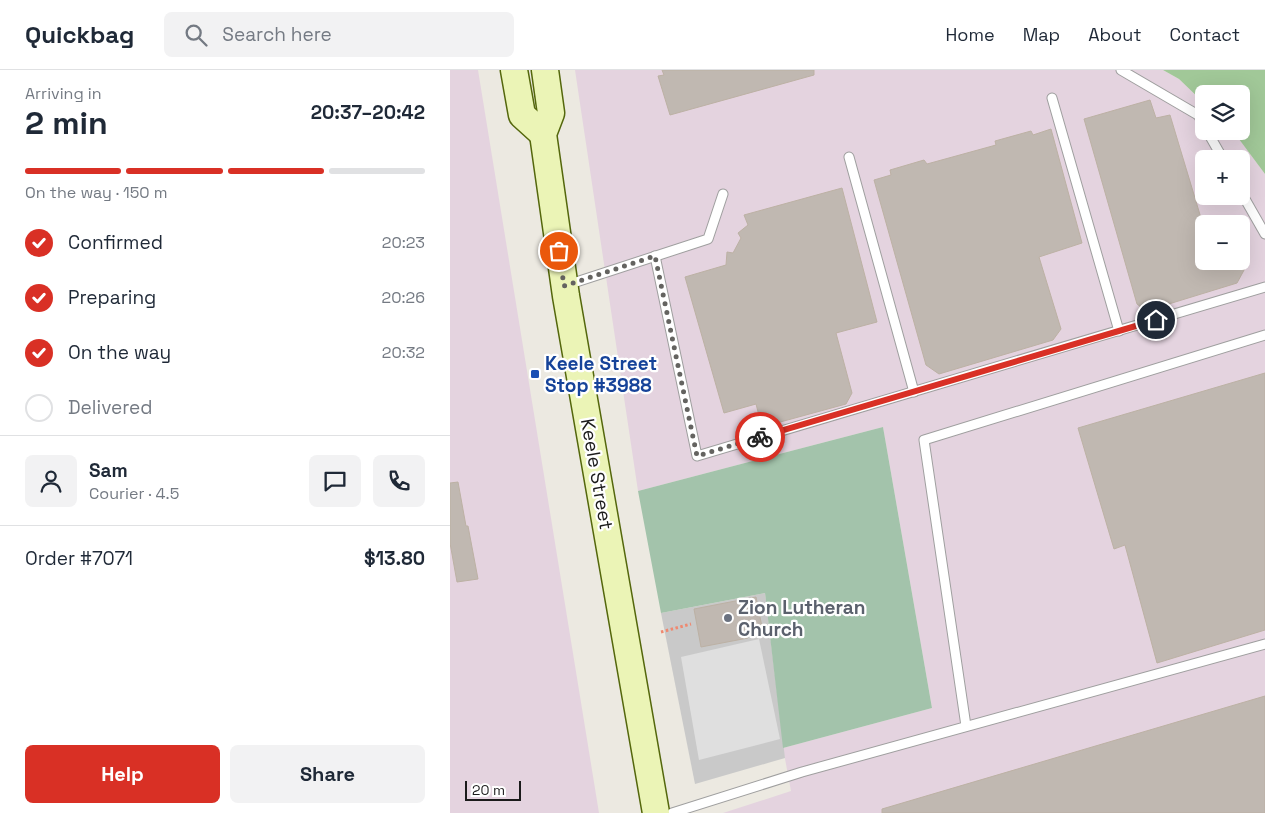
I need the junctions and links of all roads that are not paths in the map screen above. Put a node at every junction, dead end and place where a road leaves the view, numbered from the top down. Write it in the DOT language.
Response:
graph roads {
  1 [pos="514,70"];
  2 [pos="545,70"];
  3 [pos="1121,70"];
  4 [pos="1052,98"];
  5 [pos="1195,113"];
  6 [pos="543,134"];
  7 [pos="849,157"];
  8 [pos="723,194"];
  9 [pos="1248,205"];
  10 [pos="1265,234"];
  11 [pos="655,256"];
  12 [pos="564,286"];
  13 [pos="1265,287"];
  14 [pos="1119,331"];
  15 [pos="1265,335"];
  16 [pos="914,392"];
  17 [pos="1265,644"];
  18 [pos="966,726"];
  19 [pos="656,813"];
  20 [pos="672,813"];
  1 -- 6 [label="main road"];
  2 -- 6 [label="main road, Keele Street"];
  3 -- 5 [label="lane"];
  4 -- 14 [label="lane"];
  6 -- 12 [label="main road, Keele Street"];
  7 -- 16 [label="lane"];
  8 -- 11 [label="lane"];
  9 -- 10 [label="lane"];
  11 -- 12 [label="lane"];
  11 -- 16 [label="lane"];
  12 -- 19 [label="main road, Keele Street"];
  13 -- 14 [label="lane"];
  14 -- 16 [label="lane"];
  15 -- 18 [label="lane"];
  17 -- 18 [label="lane"];
  18 -- 20 [label="lane"];
}
